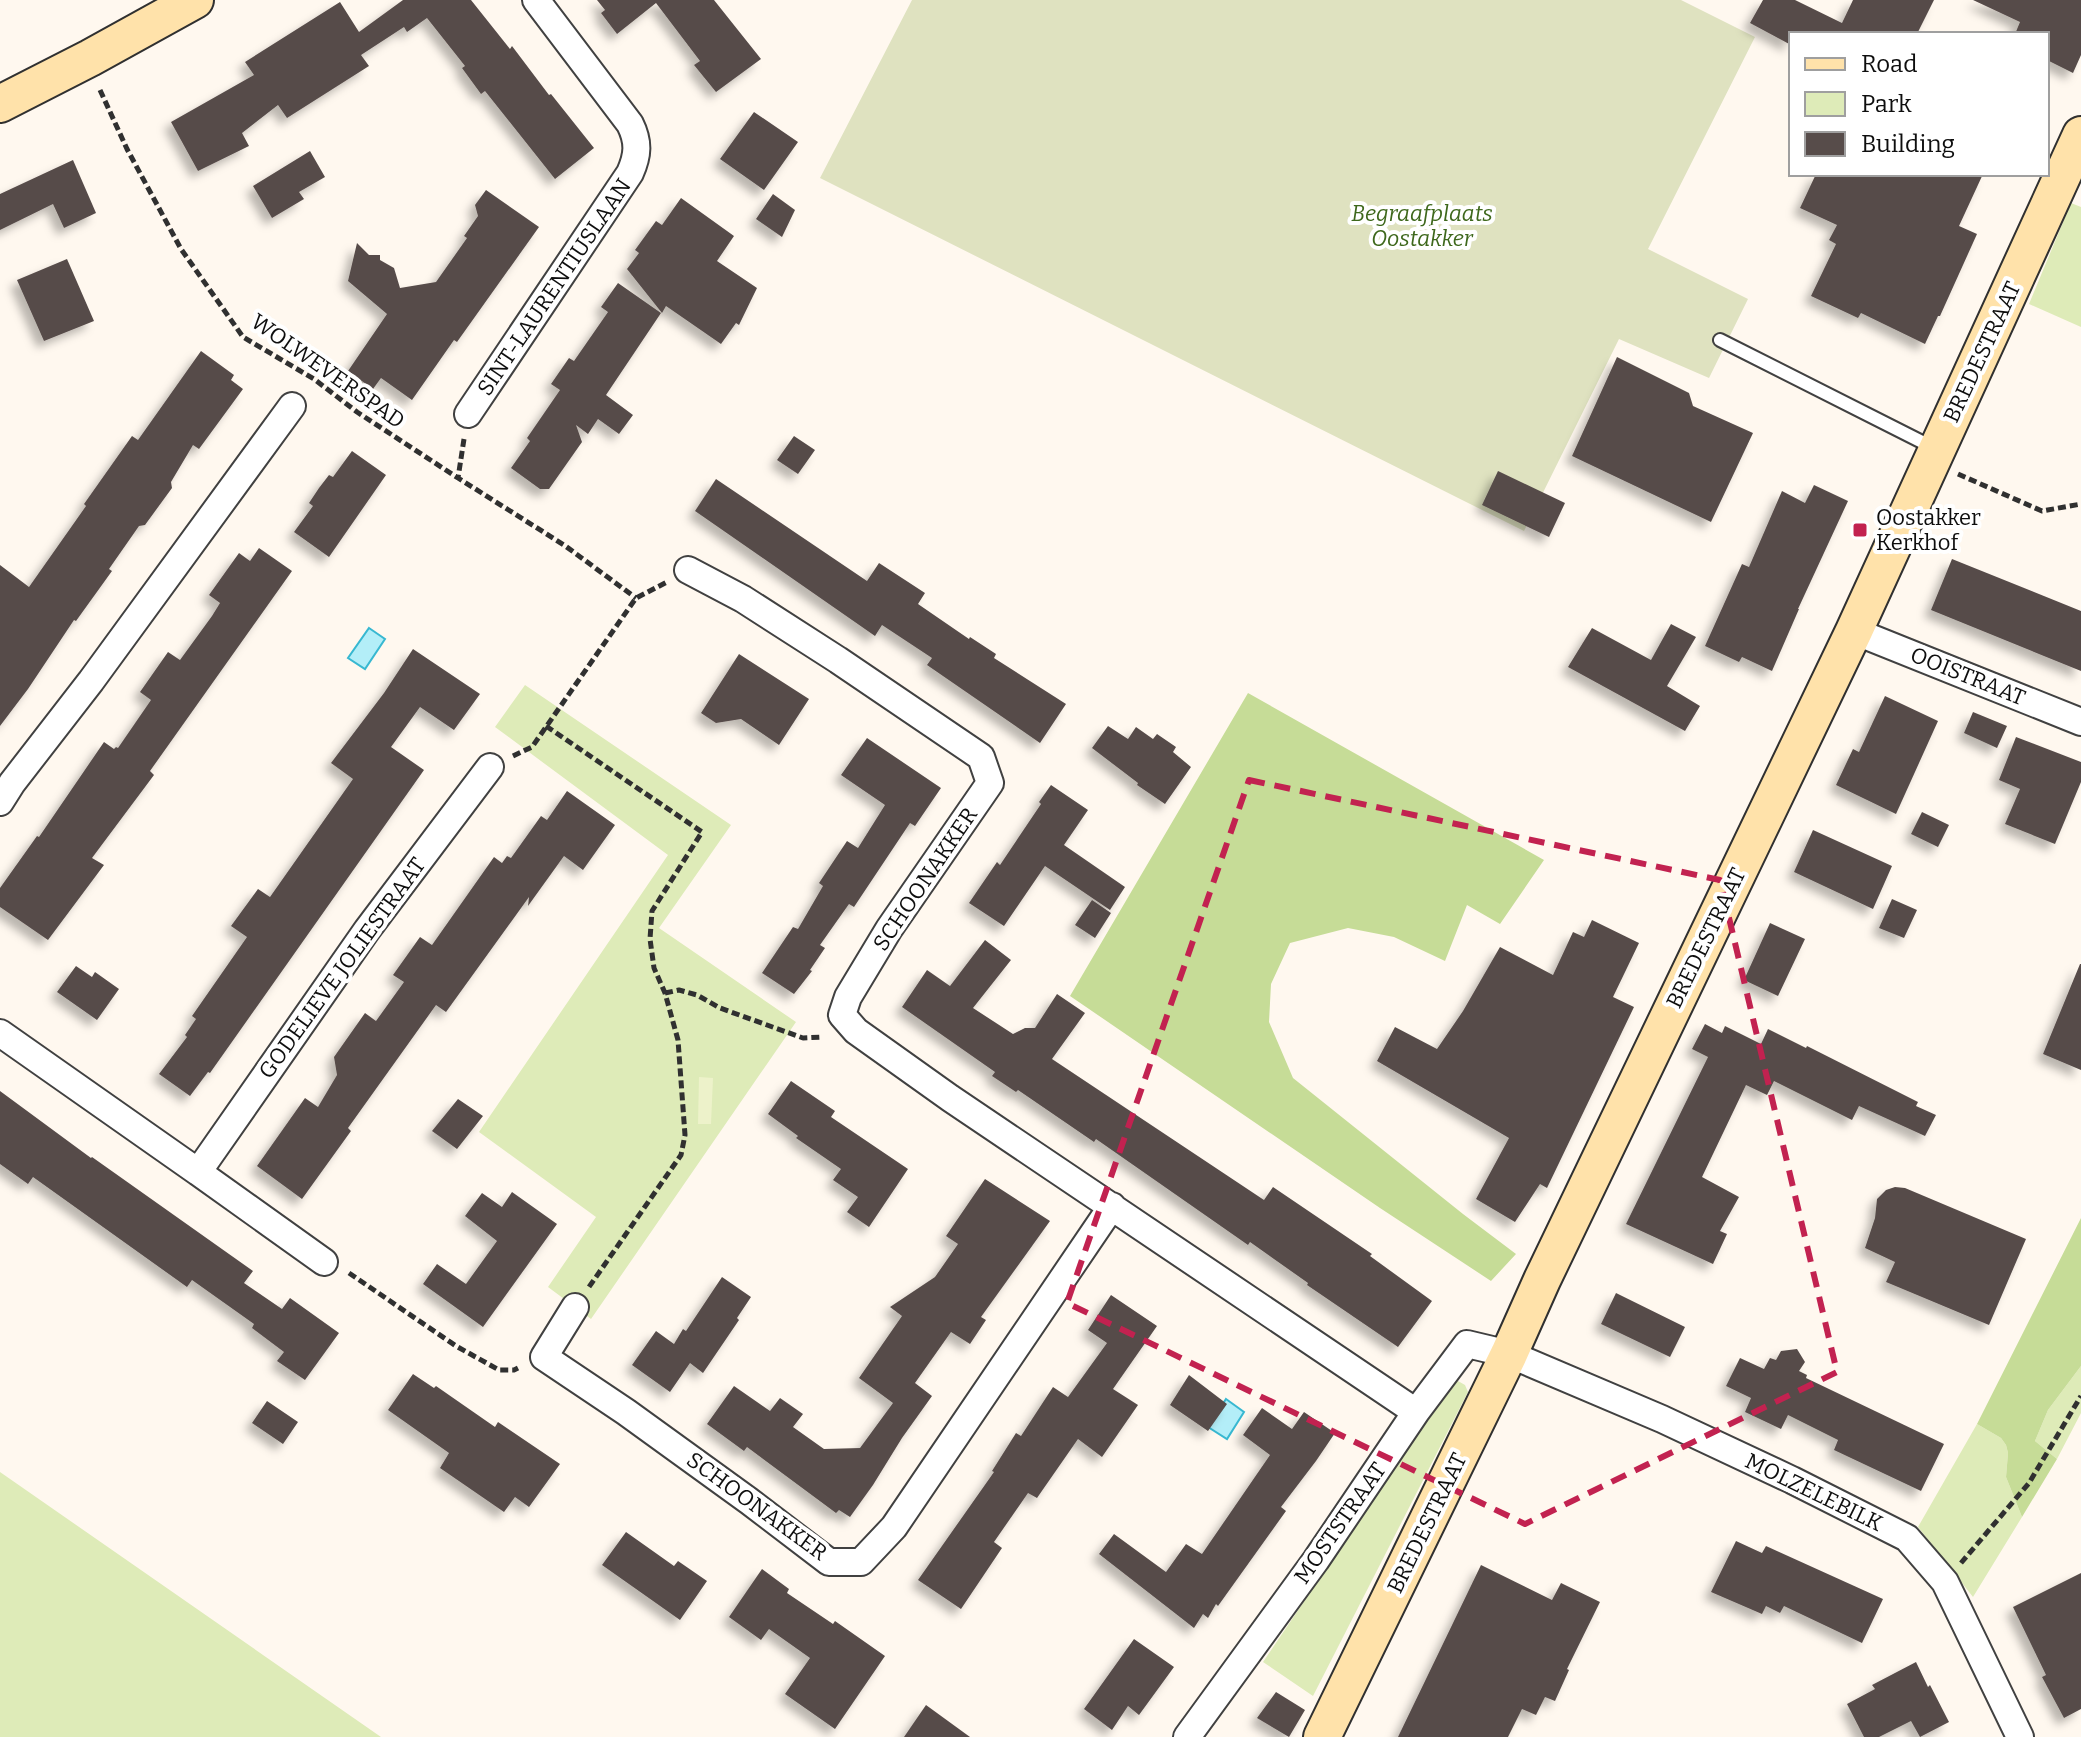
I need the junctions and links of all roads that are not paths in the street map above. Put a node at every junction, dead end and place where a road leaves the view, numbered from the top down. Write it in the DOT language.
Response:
graph roads {
  1 [pos="195,0"];
  2 [pos="536,0"];
  3 [pos="0,104"];
  4 [pos="2081,135"];
  5 [pos="1720,340"];
  6 [pos="292,406"];
  7 [pos="468,414"];
  8 [pos="1933,459"];
  9 [pos="688,570"];
  10 [pos="1854,631"];
  11 [pos="2081,722"];
  12 [pos="490,767"];
  13 [pos="4,787"];
  14 [pos="0,1033"];
  15 [pos="198,1172"];
  16 [pos="1112,1206"];
  17 [pos="324,1262"];
  18 [pos="575,1307"];
  19 [pos="1509,1354"];
  20 [pos="1416,1412"];
  21 [pos="1187,1737"];
  22 [pos="1322,1737"];
  23 [pos="2020,1737"];
  1 -- 3 [label="street"];
  2 -- 7 [label="street, SINT-LAURENTIUSLAAN"];
  4 -- 8 [label="street, BREDESTRAAT"];
  5 -- 8 [label="lane"];
  6 -- 13 [label="street"];
  8 -- 10 [label="street, BREDESTRAAT"];
  9 -- 16 [label="street, SCHOONAKKER"];
  10 -- 11 [label="street, OOISTRAAT"];
  10 -- 19 [label="street, BREDESTRAAT"];
  12 -- 15 [label="street, GODELIEVE JOLIESTRAAT"];
  14 -- 15 [label="street"];
  15 -- 17 [label="street"];
  16 -- 18 [label="street, SCHOONAKKER"];
  16 -- 20 [label="street"];
  19 -- 20 [label="street, MOSTSTRAAT"];
  19 -- 22 [label="street, BREDESTRAAT"];
  19 -- 23 [label="street, MOLZELEBILK"];
  20 -- 21 [label="street, MOSTSTRAAT"];
}
